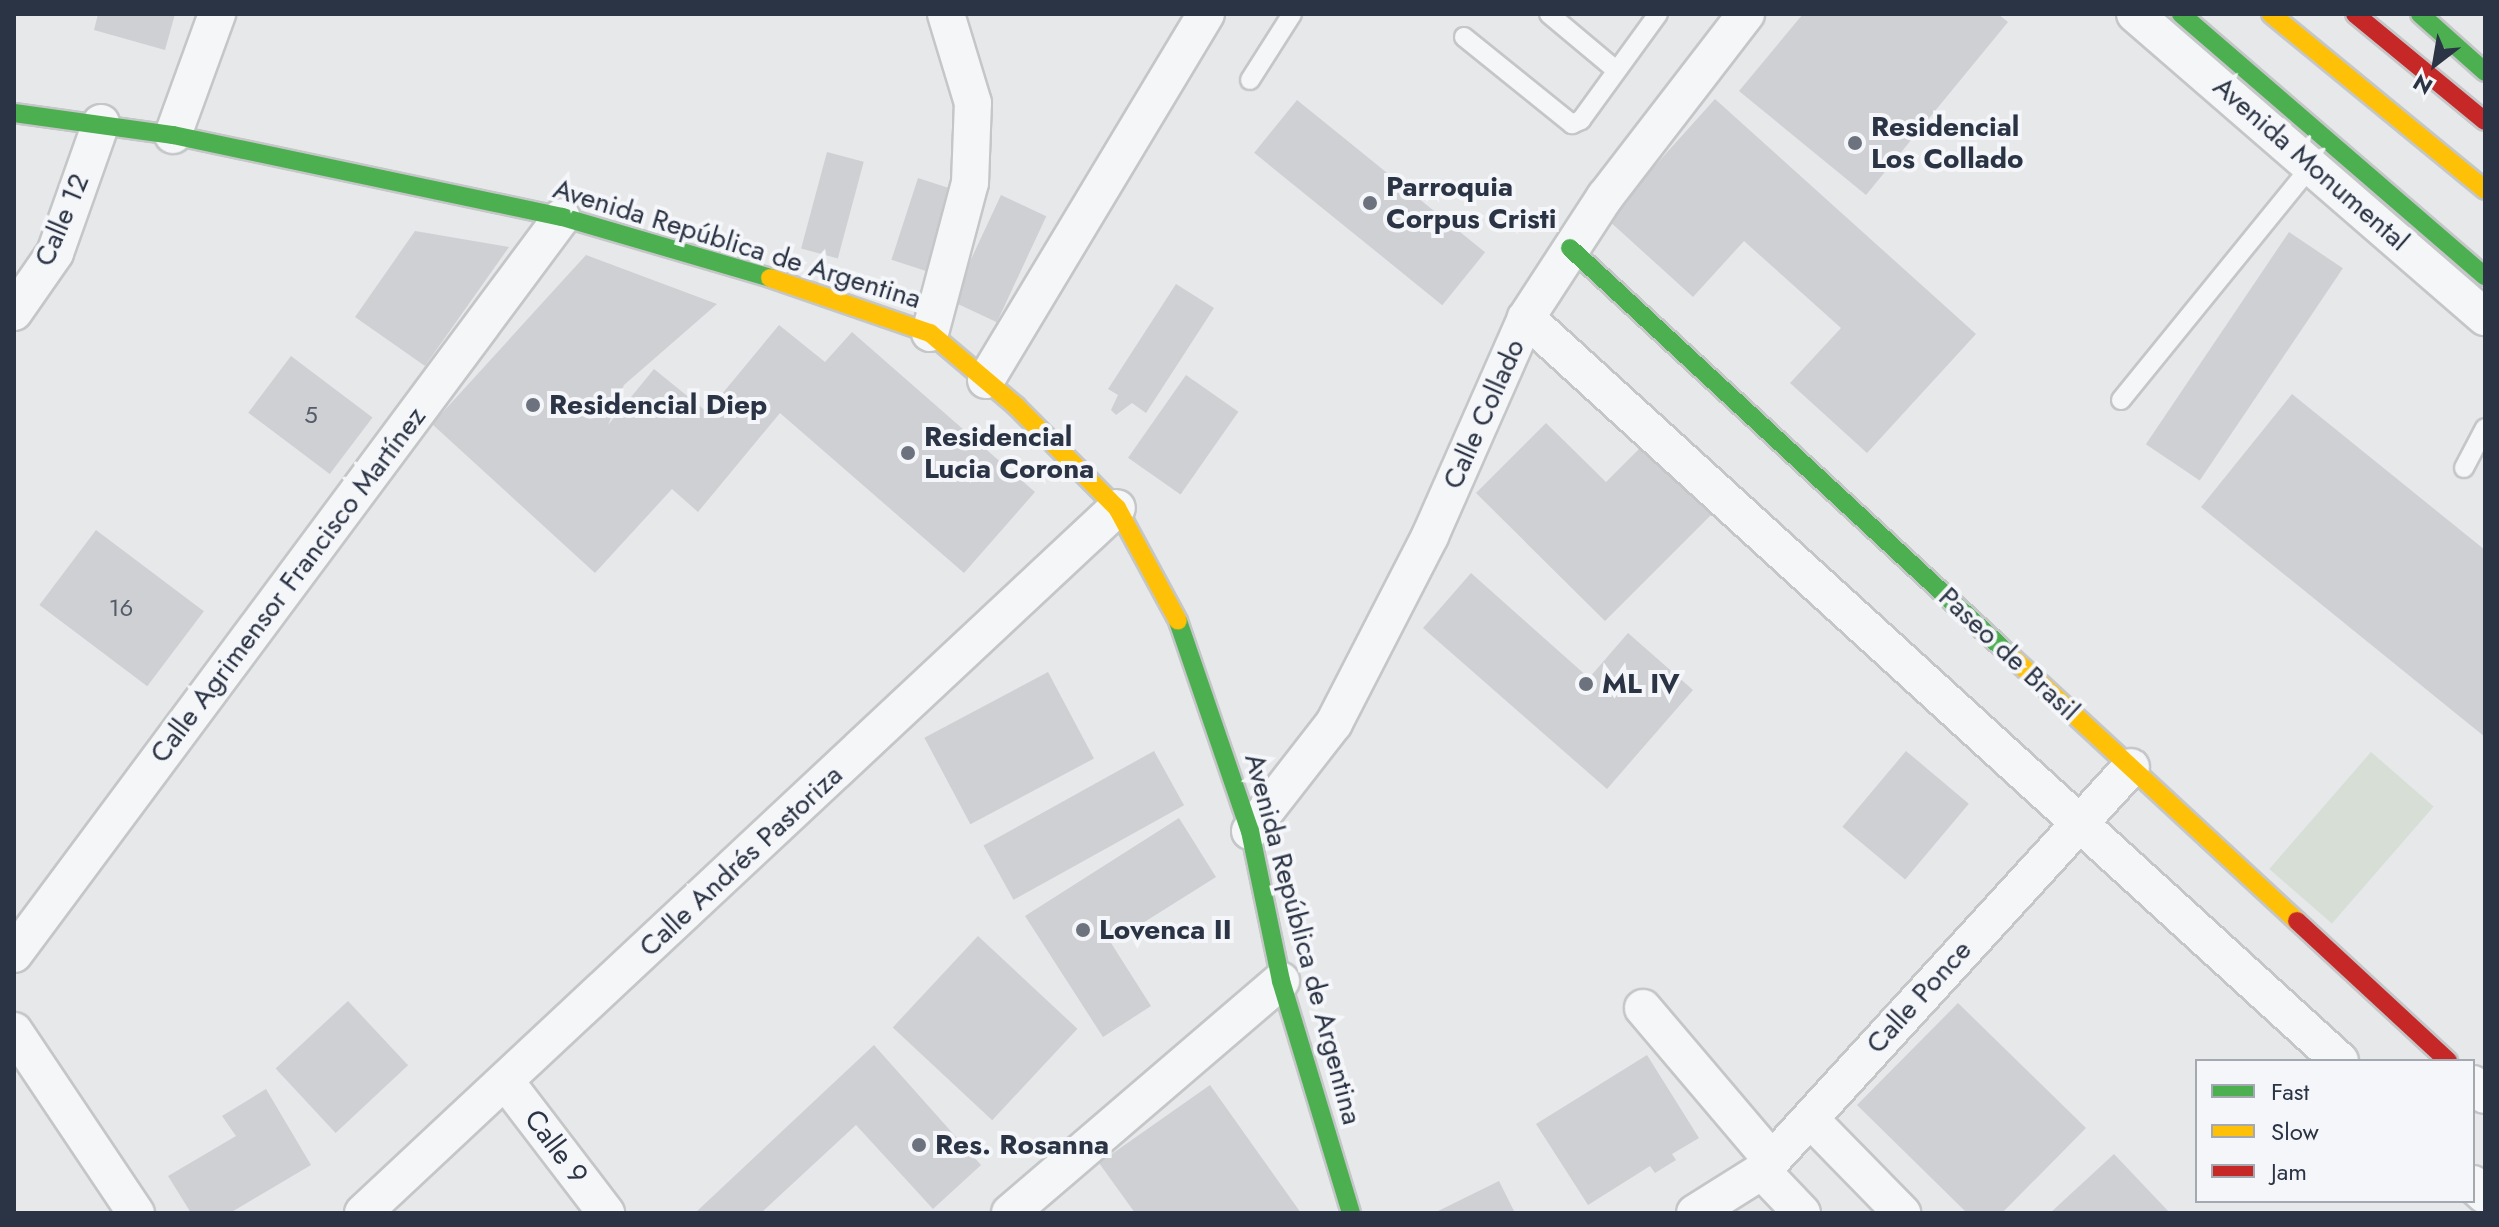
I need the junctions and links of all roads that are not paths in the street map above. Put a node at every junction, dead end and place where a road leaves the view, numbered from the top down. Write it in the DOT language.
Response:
graph roads {
  1 [pos="217,14"];
  2 [pos="946,14"];
  3 [pos="1206,14"];
  4 [pos="1292,14"];
  5 [pos="1549,14"];
  6 [pos="1658,14"];
  7 [pos="1746,14"];
  8 [pos="2135,14"];
  9 [pos="2181,14"];
  10 [pos="2271,14"];
  11 [pos="2355,14"];
  12 [pos="2420,14"];
  13 [pos="1464,37"];
  14 [pos="2192,60"];
  15 [pos="1616,70"];
  16 [pos="2485,72"];
  17 [pos="1250,80"];
  18 [pos="14,113"];
  19 [pos="2485,121"];
  20 [pos="101,123"];
  21 [pos="173,135"];
  22 [pos="2312,165"];
  23 [pos="2485,190"];
  24 [pos="562,217"];
  25 [pos="2430,231"];
  26 [pos="1570,248"];
  27 [pos="2485,276"];
  28 [pos="14,312"];
  29 [pos="2485,317"];
  30 [pos="1526,318"];
  31 [pos="930,333"];
  32 [pos="986,380"];
  33 [pos="2121,400"];
  34 [pos="2485,428"];
  35 [pos="2464,468"];
  36 [pos="1117,508"];
  37 [pos="2131,767"];
  38 [pos="2078,820"];
  39 [pos="1250,831"];
  40 [pos="14,954"];
  41 [pos="1281,981"];
  42 [pos="1643,1008"];
  43 [pos="14,1031"];
  44 [pos="2338,1059"];
  45 [pos="2446,1059"];
  46 [pos="506,1082"];
  47 [pos="1810,1119"];
  48 [pos="1767,1166"];
  49 [pos="136,1213"];
  50 [pos="363,1213"];
  51 [pos="606,1213"];
  52 [pos="1010,1213"];
  53 [pos="1351,1213"];
  54 [pos="1695,1213"];
  55 [pos="1802,1213"];
  56 [pos="1902,1213"];
  1 -- 21 [label="street"];
  2 -- 31 [label="street"];
  3 -- 32 [label="street"];
  4 -- 17 [label="lane"];
  5 -- 15 [label="lane"];
  6 -- 15 [label="lane"];
  7 -- 26 [label="street, Calle Collado"];
  8 -- 14 [label="street, Avenida Monumental"];
  9 -- 25 [label="main road"];
  10 -- 23 [label="main road"];
  11 -- 19 [label="main road"];
  12 -- 16 [label="main road"];
  13 -- 15 [label="lane"];
  14 -- 22 [label="street, Avenida Monumental"];
  14 -- 25 [label="main road"];
  18 -- 20 [label="main road, Avenida República de Argentina"];
  20 -- 21 [label="main road, Avenida República de Argentina"];
  20 -- 28 [label="street, Calle 12"];
  21 -- 24 [label="main road, Avenida República de Argentina"];
  22 -- 29 [label="street, Avenida Monumental"];
  22 -- 33 [label="lane"];
  24 -- 31 [label="main road, Avenida República de Argentina"];
  24 -- 40 [label="street, Calle Agrimensor Francisco Martínez"];
  25 -- 27 [label="main road"];
  26 -- 30 [label="street, Calle Collado"];
  26 -- 37 [label="main road, Paseo de Brasil"];
  30 -- 38 [label="street"];
  30 -- 39 [label="street, Calle Collado"];
  31 -- 32 [label="main road, Avenida República de Argentina"];
  32 -- 36 [label="main road, Avenida República de Argentina"];
  34 -- 35 [label="lane"];
  36 -- 39 [label="main road, Avenida República de Argentina"];
  36 -- 46 [label="street, Calle Andrés Pastoriza"];
  37 -- 38 [label="street, Calle Ponce"];
  37 -- 45 [label="main road, Paseo de Brasil"];
  38 -- 44 [label="street"];
  38 -- 47 [label="street, Calle Ponce"];
  39 -- 41 [label="main road, Avenida República de Argentina"];
  41 -- 52 [label="street"];
  41 -- 53 [label="main road, Avenida República de Argentina"];
  42 -- 48 [label="street"];
  43 -- 49 [label="street"];
  46 -- 50 [label="street, Calle Andrés Pastoriza"];
  46 -- 51 [label="street, Calle 9"];
  47 -- 48 [label="street, Calle Ponce"];
  47 -- 56 [label="street"];
  48 -- 54 [label="street, Calle Ponce"];
  48 -- 55 [label="street"];
}
